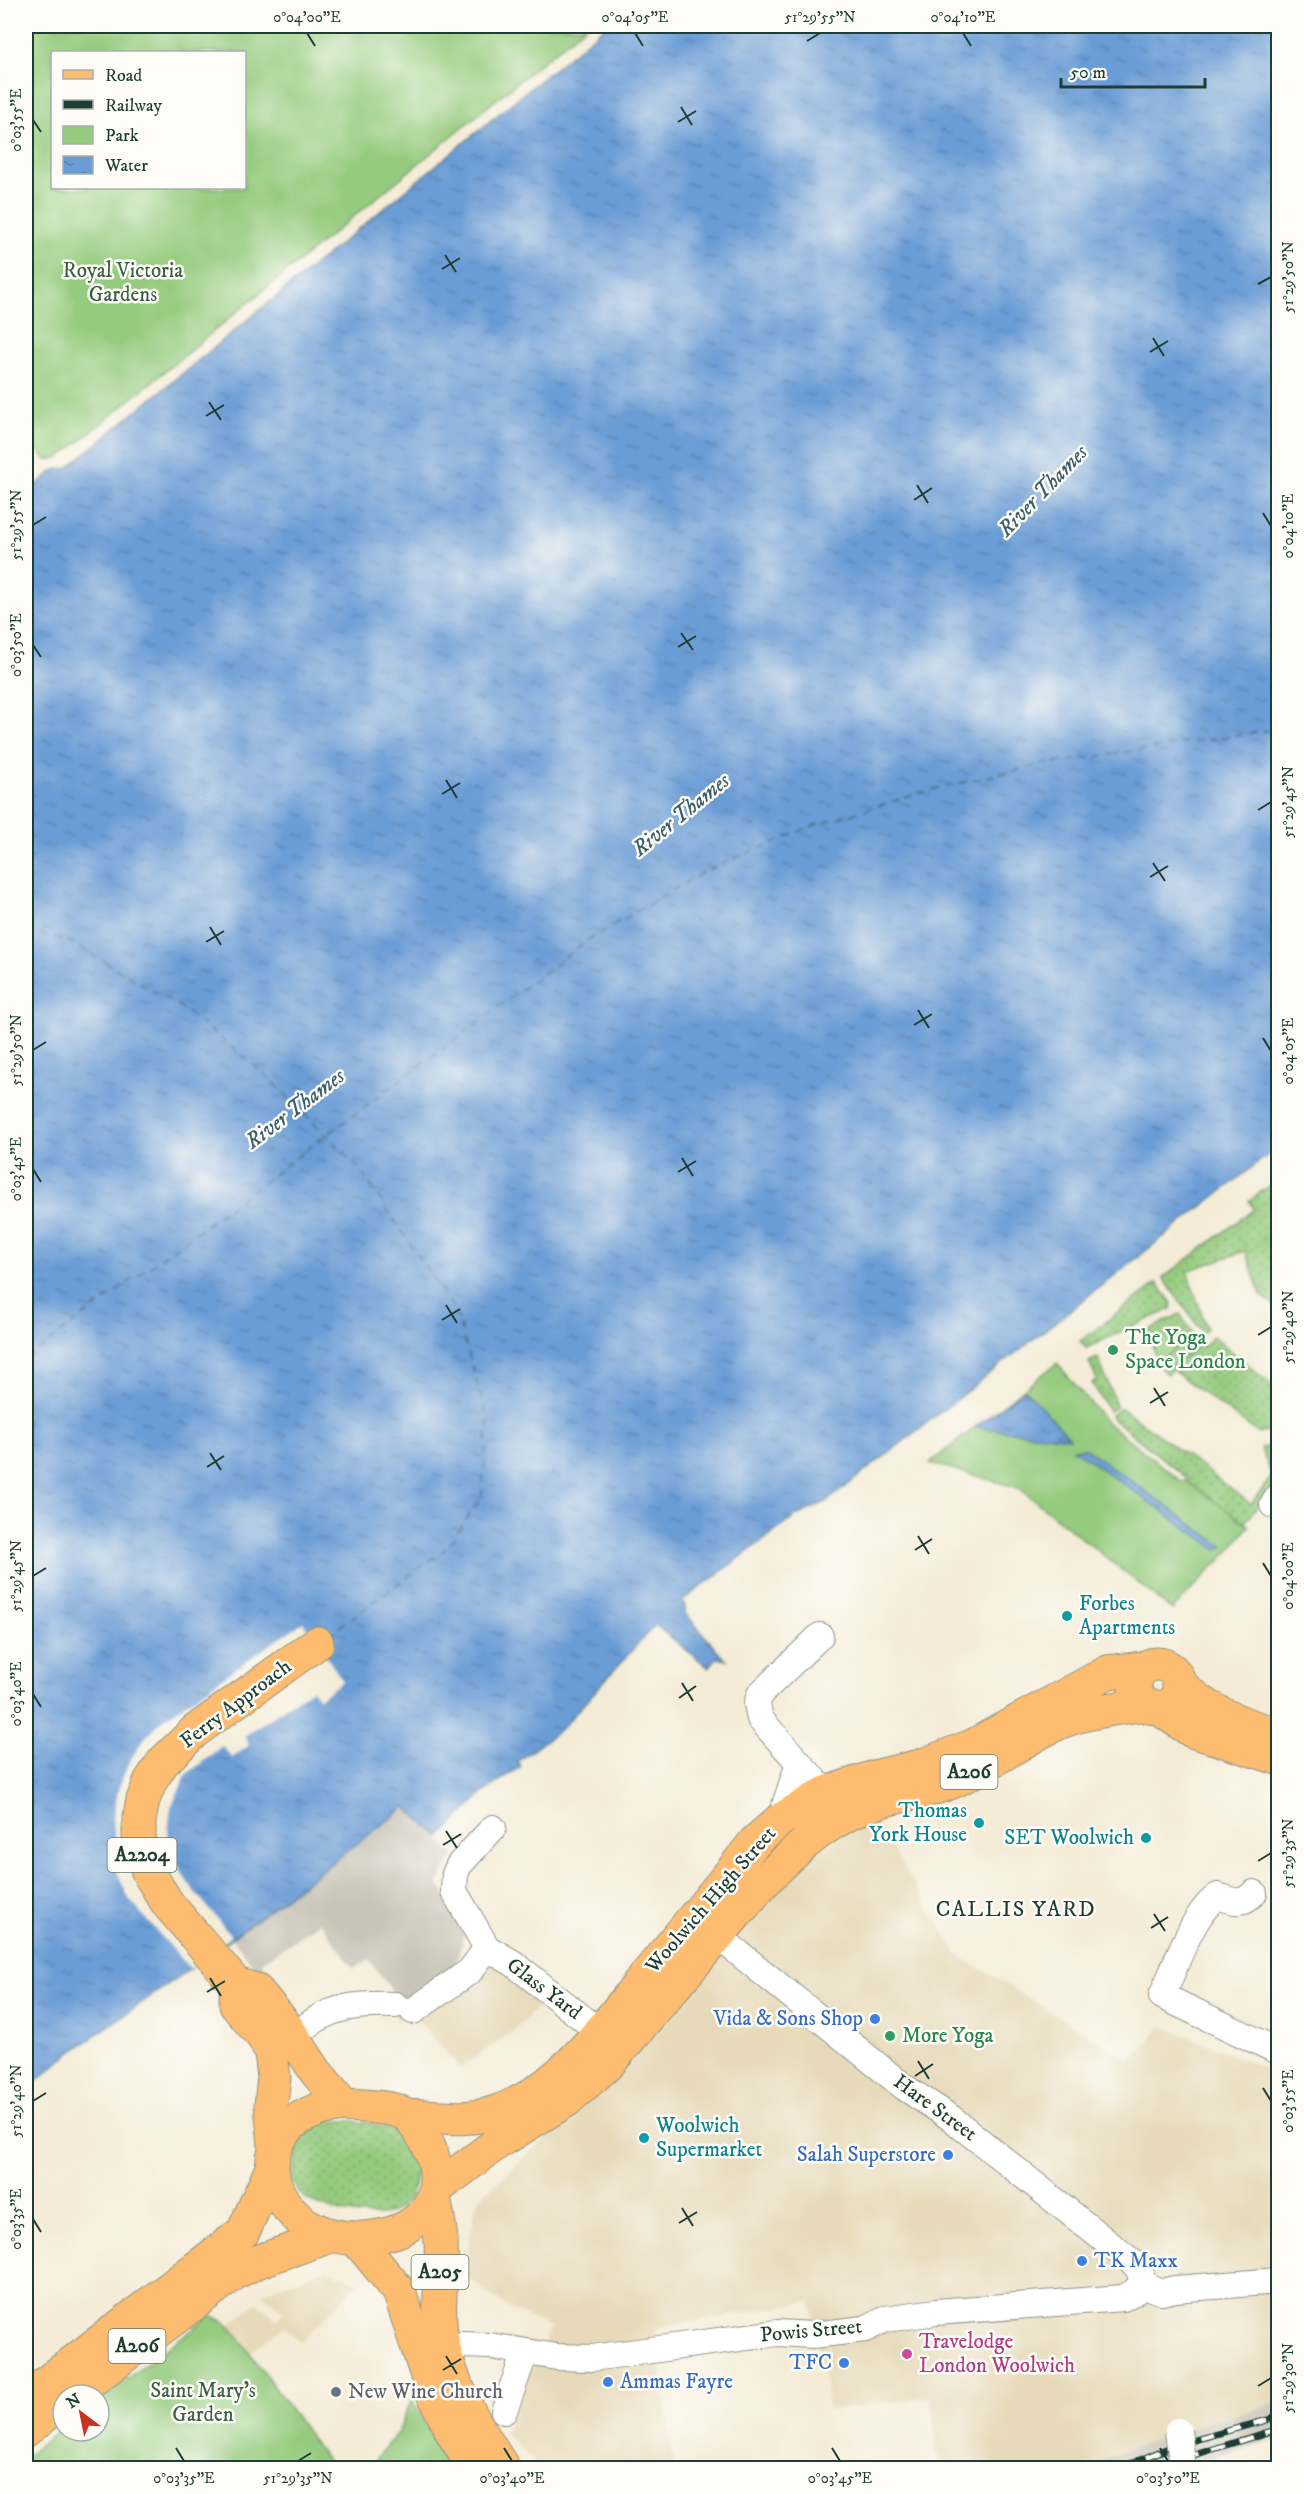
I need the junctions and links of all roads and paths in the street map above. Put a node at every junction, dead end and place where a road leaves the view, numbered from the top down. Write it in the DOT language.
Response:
graph roads {
  1 [pos="820,1636"];
  2 [pos="317,1643"];
  3 [pos="1162,1672"];
  4 [pos="1151,1706"];
  5 [pos="1278,1735"];
  6 [pos="1278,1758"];
  7 [pos="799,1763"];
  8 [pos="826,1793"];
  9 [pos="780,1820"];
  10 [pos="493,1828"];
  11 [pos="1254,1893"];
  12 [pos="719,1937"];
  13 [pos="487,1948"];
  14 [pos="236,1984"];
  15 [pos="300,2027"];
  16 [pos="600,2032"];
  17 [pos="1278,2051"];
  18 [pos="344,2105"];
  19 [pos="406,2115"];
  20 [pos="274,2156"];
  21 [pos="435,2192"];
  22 [pos="343,2237"];
  23 [pos="237,2257"];
  24 [pos="1278,2281"];
  25 [pos="1141,2284"];
  26 [pos="444,2349"];
  27 [pos="525,2353"];
  28 [pos="88,2383"];
  29 [pos="26,2398"];
  30 [pos="51,2411"];
  31 [pos="504,2411"];
  32 [pos="1178,2429"];
  33 [pos="26,2430"];
  34 [pos="1183,2468"];
  35 [pos="474,2469"];
  36 [pos="503,2469"];
  1 -- 7 [label="street"];
  2 -- 14 [label="main road, Ferry Approach / A2204"];
  3 -- 4 [label="main road"];
  3 -- 5 [label="main road"];
  3 -- 8 [label="main road, Woolwich High Street / A206"];
  4 -- 6 [label="main road"];
  4 -- 12 [label="main road, Woolwich High Street / A206"];
  7 -- 8 [label="street"];
  7 -- 9 [label="street"];
  8 -- 9 [label="main road, Woolwich High Street / A206"];
  9 -- 16 [label="main road, Woolwich High Street / A206"];
  10 -- 13 [label="street, Glass Yard"];
  11 -- 17 [label="street"];
  12 -- 21 [label="main road, Woolwich High Street / A206"];
  12 -- 25 [label="street, Hare Street"];
  13 -- 15 [label="street, Glass Yard"];
  13 -- 16 [label="street, Glass Yard"];
  14 -- 15 [label="main road, Ferry Approach / A2204"];
  14 -- 20 [label="main road"];
  15 -- 18 [label="main road, Ferry Approach / A2204"];
  16 -- 19 [label="main road, Woolwich High Street / A206"];
  18 -- 19 [label="main road"];
  18 -- 20 [label="main road"];
  19 -- 21 [label="main road"];
  20 -- 22 [label="main road"];
  20 -- 23 [label="main road, A206"];
  21 -- 22 [label="main road"];
  21 -- 26 [label="main road, A205"];
  22 -- 23 [label="main road, A206"];
  22 -- 35 [label="main road, A205"];
  23 -- 28 [label="main road, A206"];
  23 -- 29 [label="main road, A206"];
  24 -- 25 [label="street"];
  25 -- 27 [label="street, Powis Street"];
  26 -- 27 [label="street, Powis Street"];
  26 -- 36 [label="main road, A205"];
  27 -- 31 [label="street"];
  30 -- 33 [label="main road"];
  32 -- 34 [label="street, bridge"];
}
